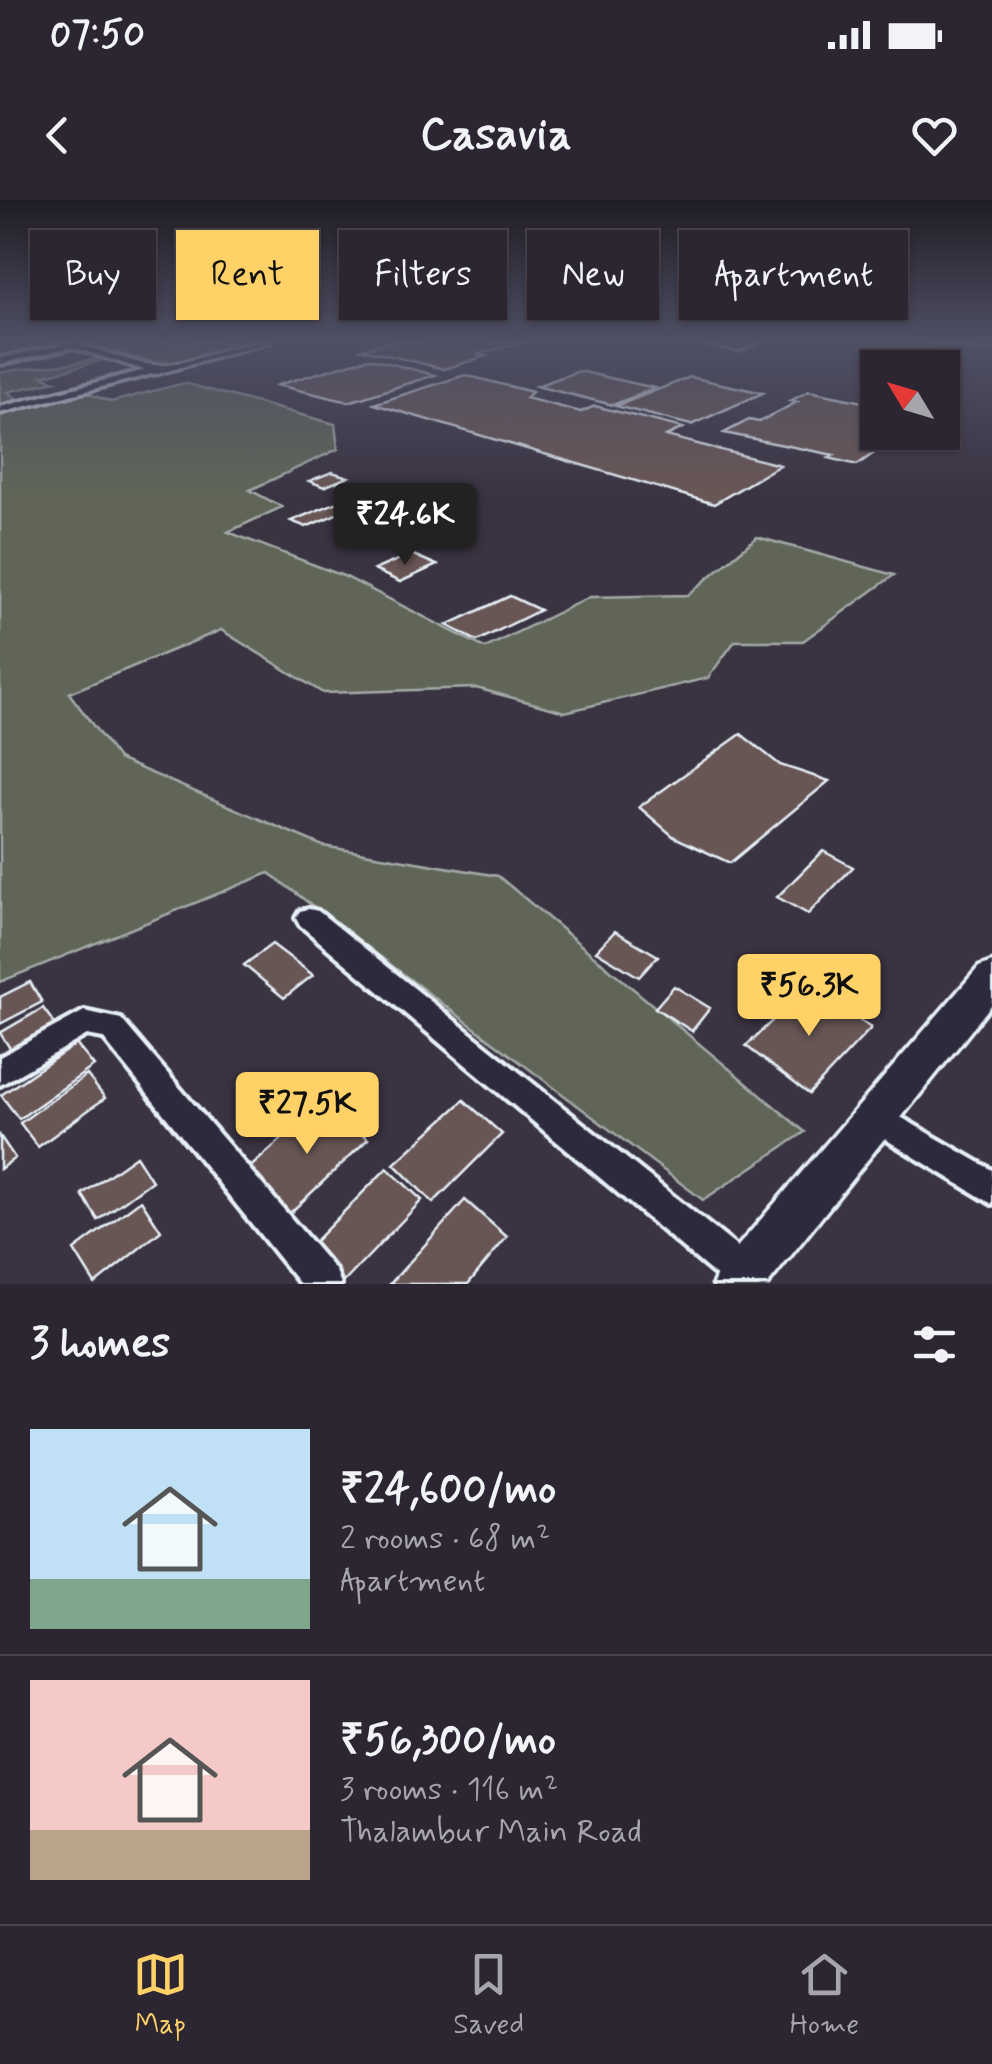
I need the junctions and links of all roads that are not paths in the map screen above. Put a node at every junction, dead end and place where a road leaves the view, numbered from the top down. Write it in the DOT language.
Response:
graph roads {
  1 [pos="68,393"];
  2 [pos="0,410"];
  3 [pos="309,918"];
  4 [pos="992,978"];
  5 [pos="0,1072"];
  6 [pos="878,1118"];
  7 [pos="992,1188"];
  8 [pos="740,1280"];
  9 [pos="323,1284"];
  1 -- 2 [label="street"];
  3 -- 8 [label="street"];
  4 -- 6 [label="street"];
  5 -- 9 [label="street"];
  6 -- 7 [label="street"];
  6 -- 8 [label="street"];
}
